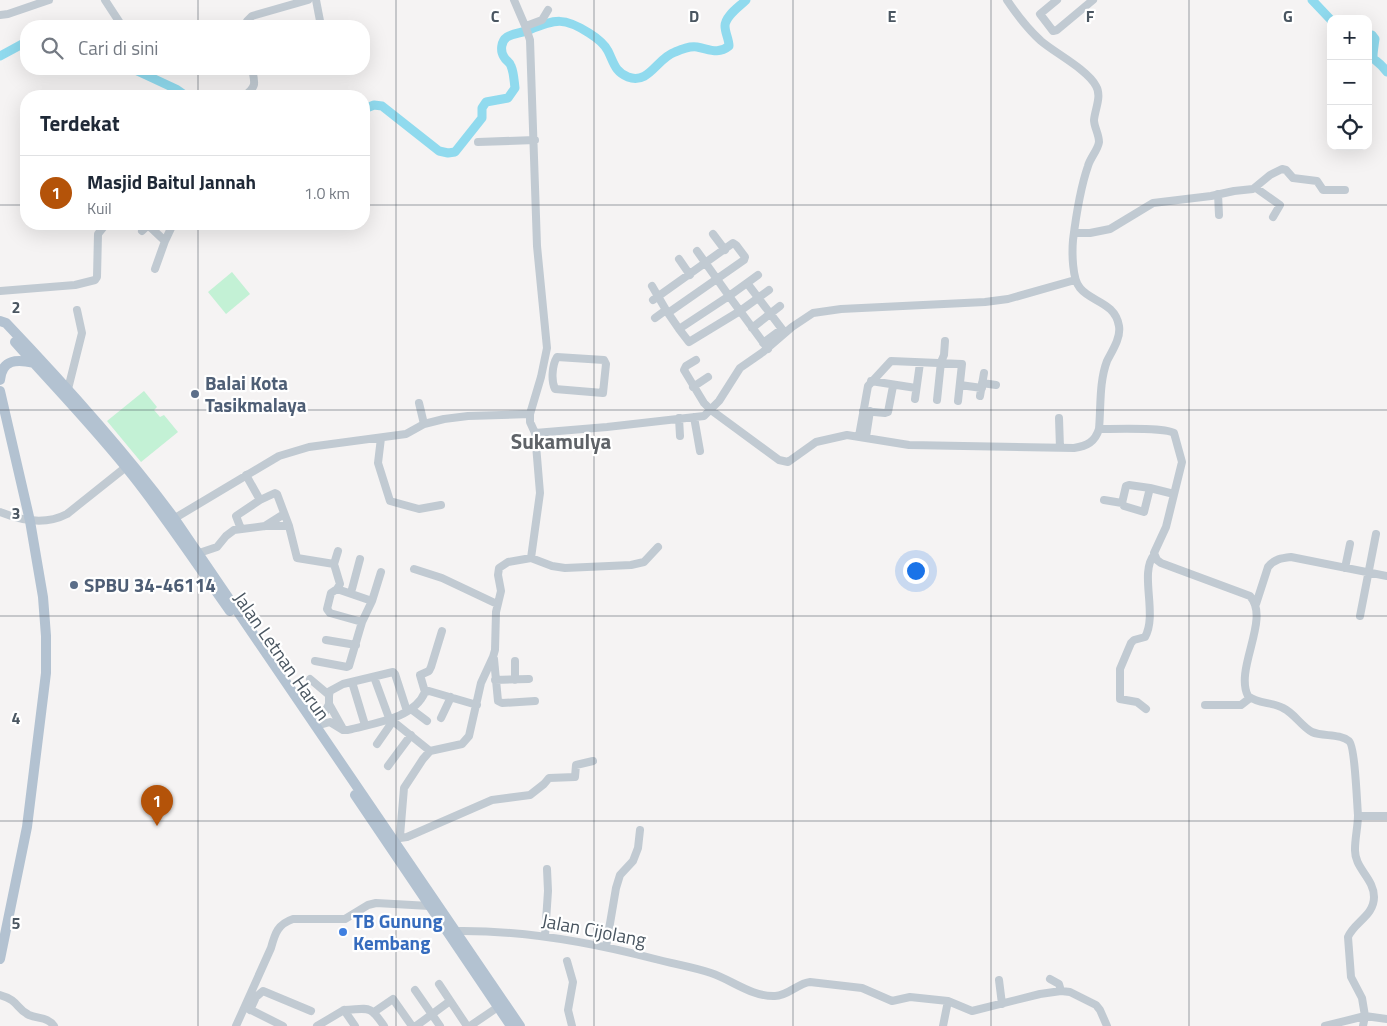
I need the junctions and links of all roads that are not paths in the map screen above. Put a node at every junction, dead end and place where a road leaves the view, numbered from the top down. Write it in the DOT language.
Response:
graph roads {
  1 [pos="49,0"];
  2 [pos="104,0"];
  3 [pos="308,0"];
  4 [pos="316,0"];
  5 [pos="514,0"];
  6 [pos="1008,0"];
  7 [pos="1056,0"];
  8 [pos="1093,0"];
  9 [pos="548,10"];
  10 [pos="0,15"];
  11 [pos="118,20"];
  12 [pos="248,20"];
  13 [pos="320,20"];
  14 [pos="1046,23"];
  15 [pos="527,29"];
  16 [pos="1034,33"];
  17 [pos="253,75"];
  18 [pos="252,90"];
  19 [pos="534,140"];
  20 [pos="478,142"];
  21 [pos="1256,188"];
  22 [pos="1345,190"];
  23 [pos="1218,194"];
  24 [pos="1219,215"];
  25 [pos="1273,217"];
  26 [pos="101,230"];
  27 [pos="155,230"];
  28 [pos="170,230"];
  29 [pos="1074,233"];
  30 [pos="713,234"];
  31 [pos="165,241"];
  32 [pos="725,250"];
  33 [pos="697,251"];
  34 [pos="679,259"];
  35 [pos="706,263"];
  36 [pos="155,269"];
  37 [pos="690,275"];
  38 [pos="758,275"];
  39 [pos="718,279"];
  40 [pos="1075,280"];
  41 [pos="747,283"];
  42 [pos="652,286"];
  43 [pos="769,290"];
  44 [pos="0,291"];
  45 [pos="729,296"];
  46 [pos="759,297"];
  47 [pos="656,298"];
  48 [pos="780,306"];
  49 [pos="77,310"];
  50 [pos="740,311"];
  51 [pos="667,312"];
  52 [pos="771,313"];
  53 [pos="655,318"];
  54 [pos="0,322"];
  55 [pos="752,328"];
  56 [pos="679,329"];
  57 [pos="783,331"];
  58 [pos="945,341"];
  59 [pos="766,346"];
  60 [pos="696,360"];
  61 [pos="941,362"];
  62 [pos="920,363"];
  63 [pos="35,364"];
  64 [pos="984,373"];
  65 [pos="541,377"];
  66 [pos="708,377"];
  67 [pos="0,380"];
  68 [pos="552,380"];
  69 [pos="871,381"];
  70 [pos="960,385"];
  71 [pos="996,385"];
  72 [pos="893,386"];
  73 [pos="693,387"];
  74 [pos="916,388"];
  75 [pos="68,389"];
  76 [pos="981,389"];
  77 [pos="0,391"];
  78 [pos="915,399"];
  79 [pos="937,400"];
  80 [pos="958,401"];
  81 [pos="418,403"];
  82 [pos="711,410"];
  83 [pos="867,411"];
  84 [pos="530,414"];
  85 [pos="694,417"];
  86 [pos="679,418"];
  87 [pos="1059,418"];
  88 [pos="424,424"];
  89 [pos="96,426"];
  90 [pos="1099,428"];
  91 [pos="535,433"];
  92 [pos="680,436"];
  93 [pos="862,436"];
  94 [pos="381,438"];
  95 [pos="1060,448"];
  96 [pos="700,451"];
  97 [pos="126,467"];
  98 [pos="246,475"];
  99 [pos="1150,488"];
  100 [pos="1174,494"];
  101 [pos="260,500"];
  102 [pos="1104,500"];
  103 [pos="1122,503"];
  104 [pos="441,505"];
  105 [pos="0,512"];
  106 [pos="284,514"];
  107 [pos="171,520"];
  108 [pos="30,521"];
  109 [pos="265,526"];
  110 [pos="289,526"];
  111 [pos="241,528"];
  112 [pos="1376,534"];
  113 [pos="1350,544"];
  114 [pos="658,547"];
  115 [pos="199,552"];
  116 [pos="338,552"];
  117 [pos="1154,555"];
  118 [pos="531,558"];
  119 [pos="360,559"];
  120 [pos="334,564"];
  121 [pos="1344,568"];
  122 [pos="414,569"];
  123 [pos="381,572"];
  124 [pos="1368,572"];
  125 [pos="1387,576"];
  126 [pos="339,586"];
  127 [pos="352,591"];
  128 [pos="372,601"];
  129 [pos="498,604"];
  130 [pos="1256,604"];
  131 [pos="1360,616"];
  132 [pos="362,622"];
  133 [pos="442,631"];
  134 [pos="326,640"];
  135 [pos="356,645"];
  136 [pos="493,657"];
  137 [pos="268,659"];
  138 [pos="315,661"];
  139 [pos="515,661"];
  140 [pos="374,677"];
  141 [pos="310,679"];
  142 [pos="529,679"];
  143 [pos="496,680"];
  144 [pos="515,680"];
  145 [pos="352,682"];
  146 [pos="425,692"];
  147 [pos="328,694"];
  148 [pos="451,697"];
  149 [pos="1250,698"];
  150 [pos="535,701"];
  151 [pos="329,704"];
  152 [pos="477,705"];
  153 [pos="1205,705"];
  154 [pos="1146,709"];
  155 [pos="409,710"];
  156 [pos="441,718"];
  157 [pos="427,721"];
  158 [pos="389,722"];
  159 [pos="315,724"];
  160 [pos="365,725"];
  161 [pos="343,730"];
  162 [pos="411,735"];
  163 [pos="377,744"];
  164 [pos="430,751"];
  165 [pos="593,761"];
  166 [pos="388,766"];
  167 [pos="1358,816"];
  168 [pos="1387,816"];
  169 [pos="640,830"];
  170 [pos="397,840"];
  171 [pos="547,869"];
  172 [pos="418,882"];
  173 [pos="430,906"];
  174 [pos="456,931"];
  175 [pos="545,936"];
  176 [pos="606,947"];
  177 [pos="0,959"];
  178 [pos="568,961"];
  179 [pos="1050,979"];
  180 [pos="999,980"];
  181 [pos="487,983"];
  182 [pos="439,984"];
  183 [pos="415,990"];
  184 [pos="1061,992"];
  185 [pos="0,995"];
  186 [pos="450,1001"];
  187 [pos="948,1001"];
  188 [pos="1002,1004"];
  189 [pos="498,1007"];
  190 [pos="247,1008"];
  191 [pos="344,1010"];
  192 [pos="311,1011"];
  193 [pos="374,1012"];
  194 [pos="432,1015"];
  195 [pos="1365,1016"];
  196 [pos="1387,1019"];
  197 [pos="322,1025"];
  198 [pos="54,1026"];
  199 [pos="236,1026"];
  200 [pos="283,1026"];
  201 [pos="355,1026"];
  202 [pos="384,1026"];
  203 [pos="412,1026"];
  204 [pos="416,1026"];
  205 [pos="440,1026"];
  206 [pos="468,1026"];
  207 [pos="511,1026"];
  208 [pos="520,1026"];
  209 [pos="572,1026"];
  210 [pos="943,1026"];
  211 [pos="1107,1026"];
  212 [pos="1325,1026"];
  213 [pos="1363,1026"];
  1 -- 10 [label="street"];
  2 -- 11 [label="street"];
  3 -- 12 [label="street"];
  4 -- 13 [label="street"];
  5 -- 15 [label="street"];
  6 -- 16 [label="street"];
  7 -- 14 [label="street"];
  8 -- 14 [label="street"];
  9 -- 15 [label="street"];
  14 -- 16 [label="street"];
  15 -- 19 [label="street"];
  16 -- 29 [label="street"];
  17 -- 18 [label="street"];
  19 -- 20 [label="street"];
  19 -- 65 [label="street"];
  21 -- 22 [label="street"];
  21 -- 23 [label="street"];
  21 -- 25 [label="street"];
  23 -- 24 [label="street"];
  23 -- 29 [label="street"];
  26 -- 44 [label="street"];
  27 -- 31 [label="street"];
  28 -- 31 [label="street"];
  29 -- 40 [label="street"];
  30 -- 32 [label="street"];
  31 -- 36 [label="street"];
  32 -- 35 [label="street"];
  32 -- 39 [label="street"];
  33 -- 35 [label="street"];
  34 -- 37 [label="street"];
  35 -- 37 [label="street"];
  35 -- 39 [label="street"];
  37 -- 47 [label="street"];
  38 -- 41 [label="street"];
  39 -- 45 [label="street"];
  39 -- 51 [label="street"];
  40 -- 57 [label="street"];
  40 -- 90 [label="street"];
  41 -- 45 [label="street"];
  41 -- 46 [label="street"];
  42 -- 47 [label="street"];
  43 -- 46 [label="street"];
  45 -- 50 [label="street"];
  45 -- 56 [label="street"];
  46 -- 50 [label="street"];
  46 -- 52 [label="street"];
  47 -- 51 [label="street"];
  48 -- 52 [label="street"];
  49 -- 75 [label="street"];
  50 -- 55 [label="street"];
  50 -- 56 [label="street"];
  51 -- 53 [label="street"];
  51 -- 56 [label="street"];
  52 -- 55 [label="street"];
  52 -- 57 [label="street"];
  54 -- 63 [label="main road, Jalan Letnan Harun"];
  54 -- 75 [label="main road, Jalan Letnan Harun"];
  55 -- 59 [label="street"];
  57 -- 59 [label="street"];
  58 -- 61 [label="street"];
  59 -- 82 [label="street"];
  60 -- 73 [label="street"];
  61 -- 62 [label="street"];
  61 -- 70 [label="street"];
  61 -- 79 [label="street"];
  62 -- 69 [label="street"];
  62 -- 74 [label="street"];
  63 -- 67 [label="main road"];
  63 -- 89 [label="main road, Jalan Letnan Harun"];
  64 -- 76 [label="street"];
  65 -- 68 [label="street"];
  65 -- 84 [label="street"];
  66 -- 73 [label="street"];
  68 -- 68 [label="street"];
  69 -- 72 [label="street"];
  69 -- 83 [label="street"];
  70 -- 76 [label="street"];
  70 -- 80 [label="street"];
  71 -- 76 [label="street"];
  72 -- 74 [label="street"];
  72 -- 83 [label="street"];
  73 -- 82 [label="street"];
  74 -- 78 [label="street"];
  75 -- 89 [label="main road, Jalan Letnan Harun"];
  77 -- 108 [label="main road"];
  81 -- 88 [label="street"];
  82 -- 85 [label="street"];
  82 -- 93 [label="street"];
  83 -- 93 [label="street"];
  84 -- 88 [label="street"];
  84 -- 91 [label="street"];
  85 -- 86 [label="street"];
  85 -- 96 [label="street"];
  86 -- 91 [label="street"];
  86 -- 92 [label="street"];
  87 -- 95 [label="street"];
  88 -- 94 [label="street"];
  89 -- 97 [label="main road, Jalan Letnan Harun"];
  89 -- 107 [label="main road, Jalan Letnan Harun"];
  90 -- 95 [label="street"];
  90 -- 100 [label="street"];
  91 -- 118 [label="street"];
  93 -- 95 [label="street"];
  94 -- 98 [label="street"];
  94 -- 104 [label="street"];
  97 -- 107 [label="main road, Jalan Letnan Harun"];
  97 -- 108 [label="street"];
  98 -- 101 [label="street"];
  98 -- 107 [label="street"];
  99 -- 100 [label="street"];
  99 -- 103 [label="street"];
  99 -- 103 [label="street"];
  100 -- 117 [label="street"];
  101 -- 106 [label="street"];
  101 -- 111 [label="street"];
  102 -- 103 [label="street"];
  105 -- 108 [label="street"];
  106 -- 109 [label="street"];
  106 -- 110 [label="street"];
  107 -- 115 [label="main road"];
  107 -- 137 [label="main road, Jalan Letnan Harun"];
  108 -- 177 [label="main road"];
  109 -- 110 [label="street"];
  109 -- 111 [label="street"];
  110 -- 120 [label="street"];
  111 -- 115 [label="street"];
  112 -- 124 [label="street"];
  113 -- 121 [label="street"];
  114 -- 118 [label="street"];
  115 -- 137 [label="main road"];
  116 -- 120 [label="street"];
  117 -- 130 [label="street"];
  117 -- 154 [label="street"];
  118 -- 129 [label="street"];
  119 -- 127 [label="street"];
  120 -- 126 [label="street"];
  121 -- 124 [label="street"];
  121 -- 130 [label="street"];
  122 -- 129 [label="street"];
  123 -- 128 [label="street"];
  124 -- 125 [label="street"];
  124 -- 131 [label="street"];
  126 -- 127 [label="street"];
  126 -- 132 [label="street"];
  127 -- 128 [label="street"];
  128 -- 132 [label="street"];
  129 -- 136 [label="street"];
  130 -- 149 [label="street"];
  132 -- 135 [label="street"];
  133 -- 146 [label="street"];
  134 -- 135 [label="street"];
  135 -- 138 [label="street"];
  136 -- 143 [label="street"];
  136 -- 152 [label="street"];
  137 -- 159 [label="main road, Jalan Letnan Harun"];
  137 -- 172 [label="main road, Jalan Letnan Harun"];
  139 -- 144 [label="street"];
  140 -- 145 [label="street"];
  140 -- 155 [label="street"];
  140 -- 158 [label="street"];
  141 -- 147 [label="street"];
  142 -- 144 [label="street"];
  143 -- 144 [label="street"];
  143 -- 150 [label="street"];
  145 -- 147 [label="street"];
  145 -- 160 [label="street"];
  146 -- 148 [label="street"];
  146 -- 155 [label="street"];
  147 -- 151 [label="street"];
  148 -- 152 [label="street"];
  148 -- 156 [label="street"];
  149 -- 153 [label="street"];
  149 -- 167 [label="street"];
  151 -- 159 [label="street"];
  151 -- 161 [label="street"];
  152 -- 164 [label="street"];
  155 -- 157 [label="street"];
  155 -- 158 [label="street"];
  158 -- 160 [label="street"];
  158 -- 162 [label="street"];
  158 -- 163 [label="street"];
  159 -- 161 [label="street"];
  159 -- 170 [label="main road, Jalan Letnan Harun"];
  160 -- 161 [label="street"];
  162 -- 164 [label="street"];
  162 -- 166 [label="street"];
  164 -- 170 [label="street"];
  165 -- 170 [label="street"];
  167 -- 168 [label="street"];
  167 -- 195 [label="street"];
  169 -- 176 [label="street"];
  170 -- 172 [label="main road, Jalan Letnan Harun"];
  171 -- 175 [label="street"];
  172 -- 173 [label="main road, Jalan Letnan Harun"];
  172 -- 174 [label="main road, Jalan Letnan Harun"];
  173 -- 181 [label="main road, Jalan Letnan Harun"];
  173 -- 190 [label="street"];
  174 -- 175 [label="street, Jalan Cijolang"];
  174 -- 181 [label="main road, Jalan Letnan Harun"];
  175 -- 176 [label="street, Jalan Cijolang"];
  176 -- 187 [label="street, Jalan Cijolang"];
  178 -- 209 [label="street"];
  179 -- 184 [label="street"];
  180 -- 188 [label="street"];
  181 -- 189 [label="main road, Jalan Letnan Harun"];
  181 -- 208 [label="main road, Jalan Letnan Harun"];
  182 -- 186 [label="street"];
  183 -- 194 [label="street"];
  184 -- 188 [label="street, Jalan Cijolang"];
  184 -- 211 [label="street"];
  185 -- 198 [label="street"];
  186 -- 194 [label="street"];
  186 -- 206 [label="street"];
  187 -- 188 [label="street, Jalan Cijolang"];
  187 -- 210 [label="street"];
  189 -- 206 [label="street"];
  189 -- 207 [label="main road, Jalan Letnan Harun"];
  190 -- 192 [label="street"];
  190 -- 199 [label="street"];
  190 -- 200 [label="street"];
  191 -- 193 [label="street"];
  191 -- 197 [label="street"];
  191 -- 201 [label="street"];
  193 -- 202 [label="street"];
  193 -- 203 [label="street"];
  194 -- 204 [label="street"];
  194 -- 205 [label="street"];
  195 -- 196 [label="street"];
  195 -- 212 [label="street"];
  195 -- 213 [label="street"];
}
